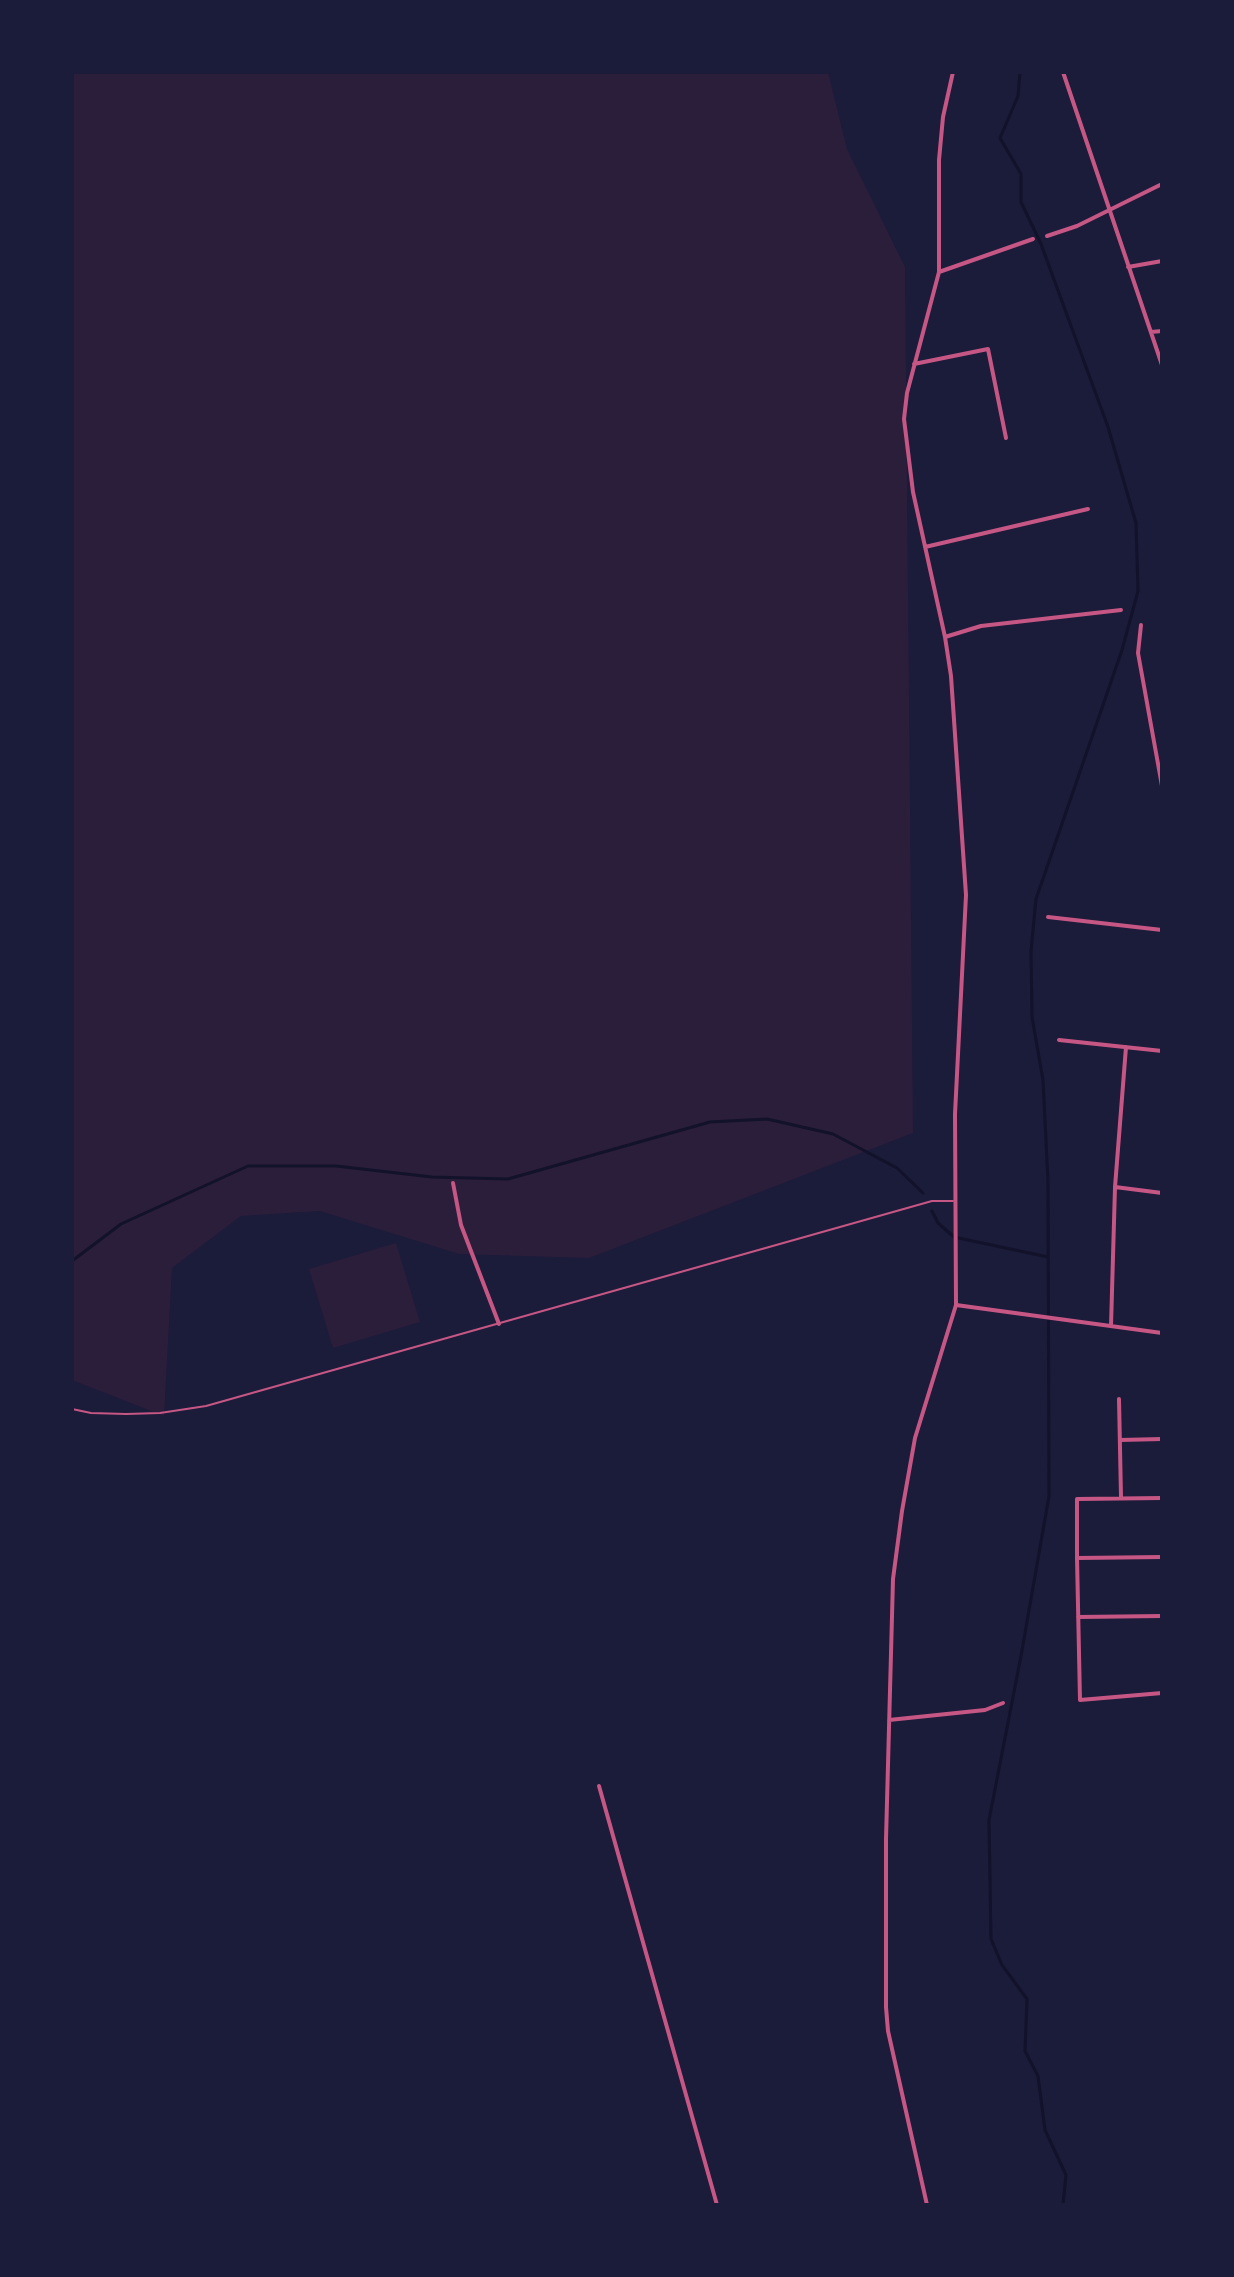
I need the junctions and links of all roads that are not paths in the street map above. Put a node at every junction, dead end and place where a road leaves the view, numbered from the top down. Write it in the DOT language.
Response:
graph roads {
  1 [pos="953,72"];
  2 [pos="1063,72"];
  3 [pos="1162,184"];
  4 [pos="1110,211"];
  5 [pos="1047,236"];
  6 [pos="1033,239"];
  7 [pos="1162,261"];
  8 [pos="1128,267"];
  9 [pos="939,272"];
  10 [pos="1162,331"];
  11 [pos="1151,332"];
  12 [pos="914,364"];
  13 [pos="1162,365"];
  14 [pos="1006,438"];
  15 [pos="1088,509"];
  16 [pos="925,547"];
  17 [pos="1121,610"];
  18 [pos="1141,625"];
  19 [pos="945,637"];
  20 [pos="1162,786"];
  21 [pos="1048,917"];
  22 [pos="1162,930"];
  23 [pos="1059,1040"];
  24 [pos="1126,1047"];
  25 [pos="1162,1051"];
  26 [pos="453,1183"];
  27 [pos="1115,1187"];
  28 [pos="1162,1193"];
  29 [pos="956,1201"];
  30 [pos="956,1305"];
  31 [pos="499,1324"];
  32 [pos="1111,1326"];
  33 [pos="1162,1333"];
  34 [pos="1119,1399"];
  35 [pos="72,1409"];
  36 [pos="1162,1439"];
  37 [pos="1120,1440"];
  38 [pos="1121,1498"];
  39 [pos="1162,1498"];
  40 [pos="1162,1557"];
  41 [pos="1077,1558"];
  42 [pos="1162,1616"];
  43 [pos="1078,1617"];
  44 [pos="1162,1693"];
  45 [pos="1003,1703"];
  46 [pos="889,1720"];
  47 [pos="599,1786"];
  48 [pos="717,2205"];
  49 [pos="927,2205"];
  1 -- 9 [label="street"];
  2 -- 4 [label="street"];
  3 -- 4 [label="street"];
  4 -- 5 [label="street"];
  4 -- 8 [label="street"];
  6 -- 9 [label="street"];
  7 -- 8 [label="street"];
  8 -- 11 [label="street"];
  9 -- 12 [label="street"];
  10 -- 11 [label="street"];
  11 -- 13 [label="street"];
  12 -- 14 [label="street"];
  12 -- 16 [label="street"];
  15 -- 16 [label="street"];
  16 -- 19 [label="street"];
  17 -- 19 [label="street"];
  18 -- 20 [label="street"];
  19 -- 29 [label="street"];
  21 -- 22 [label="street"];
  23 -- 24 [label="street"];
  24 -- 25 [label="street"];
  24 -- 27 [label="street"];
  26 -- 31 [label="street"];
  27 -- 28 [label="street"];
  27 -- 32 [label="street"];
  29 -- 30 [label="street"];
  29 -- 31 [label="lane"];
  30 -- 32 [label="street"];
  30 -- 46 [label="street"];
  31 -- 35 [label="lane"];
  32 -- 33 [label="street"];
  34 -- 37 [label="street"];
  36 -- 37 [label="street"];
  37 -- 38 [label="street"];
  38 -- 39 [label="street"];
  38 -- 41 [label="street"];
  40 -- 41 [label="street"];
  41 -- 43 [label="street"];
  42 -- 43 [label="street"];
  43 -- 44 [label="street"];
  45 -- 46 [label="street"];
  46 -- 49 [label="street"];
  47 -- 48 [label="street"];
}
